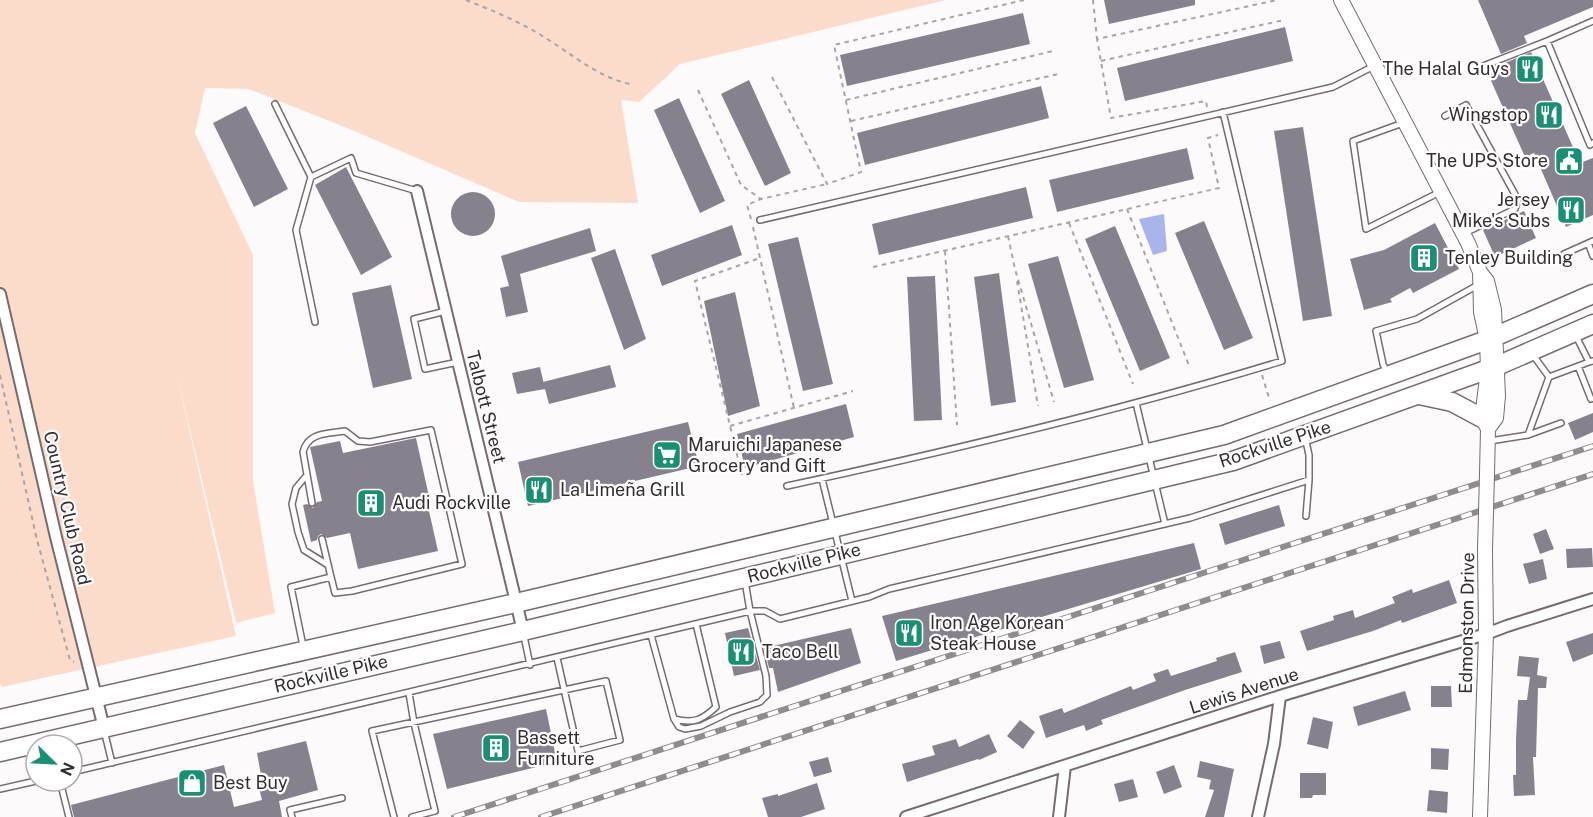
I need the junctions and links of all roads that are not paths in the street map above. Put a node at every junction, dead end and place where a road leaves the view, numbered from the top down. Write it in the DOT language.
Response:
graph roads {
  1 [pos="1341,0"];
  2 [pos="1593,21"];
  3 [pos="1547,41"];
  4 [pos="1375,66"];
  5 [pos="1483,66"];
  6 [pos="275,104"];
  7 [pos="1223,112"];
  8 [pos="1445,116"];
  9 [pos="1405,122"];
  10 [pos="1593,144"];
  11 [pos="311,177"];
  12 [pos="417,191"];
  13 [pos="1441,191"];
  14 [pos="760,220"];
  15 [pos="1464,234"];
  16 [pos="1591,242"];
  17 [pos="1564,254"];
  18 [pos="1593,256"];
  19 [pos="1480,278"];
  20 [pos="0,294"];
  21 [pos="1593,294"];
  22 [pos="446,311"];
  23 [pos="315,322"];
  24 [pos="1593,324"];
  25 [pos="1575,332"];
  26 [pos="1492,338"];
  27 [pos="1531,351"];
  28 [pos="1591,361"];
  29 [pos="458,362"];
  30 [pos="1578,366"];
  31 [pos="1492,368"];
  32 [pos="1389,376"];
  33 [pos="1549,377"];
  34 [pos="1419,395"];
  35 [pos="1592,399"];
  36 [pos="1136,403"];
  37 [pos="1561,423"];
  38 [pos="1486,430"];
  39 [pos="1304,435"];
  40 [pos="1528,435"];
  41 [pos="1149,453"];
  42 [pos="307,475"];
  43 [pos="822,479"];
  44 [pos="1155,479"];
  45 [pos="1310,480"];
  46 [pos="787,486"];
  47 [pos="312,503"];
  48 [pos="1306,516"];
  49 [pos="1165,524"];
  50 [pos="833,528"];
  51 [pos="322,539"];
  52 [pos="840,555"];
  53 [pos="328,565"];
  54 [pos="331,577"];
  55 [pos="744,578"];
  56 [pos="1593,599"];
  57 [pos="852,601"];
  58 [pos="516,603"];
  59 [pos="750,611"];
  60 [pos="696,624"];
  61 [pos="523,631"];
  62 [pos="1486,634"];
  63 [pos="651,635"];
  64 [pos="303,651"];
  65 [pos="556,658"];
  66 [pos="530,665"];
  67 [pos="310,679"];
  68 [pos="564,690"];
  69 [pos="409,693"];
  70 [pos="1280,696"];
  71 [pos="96,698"];
  72 [pos="0,719"];
  73 [pos="674,719"];
  74 [pos="414,723"];
  75 [pos="104,728"];
  76 [pos="0,752"];
  77 [pos="112,763"];
  78 [pos="1065,766"];
  79 [pos="84,769"];
  80 [pos="24,784"];
  81 [pos="0,789"];
  82 [pos="63,793"];
  83 [pos="342,798"];
  84 [pos="69,817"];
  85 [pos="292,817"];
  86 [pos="394,817"];
  87 [pos="412,817"];
  88 [pos="906,817"];
  89 [pos="1059,817"];
  90 [pos="1258,817"];
  91 [pos="1480,817"];
  1 -- 4 [label="street"];
  2 -- 3 [label="lane"];
  3 -- 5 [label="lane"];
  3 -- 10 [label="lane"];
  4 -- 7 [label="lane"];
  4 -- 9 [label="street"];
  6 -- 11 [label="lane"];
  7 -- 14 [label="lane"];
  7 -- 36 [label="lane"];
  8 -- 15 [label="lane"];
  9 -- 13 [label="street"];
  9 -- 13 [label="lane"];
  11 -- 12 [label="lane"];
  11 -- 23 [label="lane"];
  12 -- 22 [label="street, Talbott Street"];
  13 -- 15 [label="street"];
  15 -- 19 [label="street"];
  16 -- 17 [label="lane"];
  16 -- 18 [label="lane"];
  19 -- 26 [label="street, Edmonston Drive"];
  19 -- 32 [label="lane"];
  20 -- 71 [label="street, Country Club Road"];
  21 -- 26 [label="main road, Rockville Pike"];
  22 -- 29 [label="street, Talbott Street"];
  22 -- 29 [label="lane"];
  24 -- 25 [label="main road, Rockville Pike"];
  25 -- 27 [label="main road, Rockville Pike"];
  25 -- 28 [label="lane"];
  26 -- 31 [label="street, Edmonston Drive"];
  26 -- 32 [label="main road, Rockville Pike"];
  27 -- 31 [label="main road, Rockville Pike"];
  27 -- 33 [label="lane"];
  28 -- 30 [label="lane"];
  29 -- 58 [label="street, Talbott Street"];
  30 -- 33 [label="lane"];
  30 -- 35 [label="lane"];
  31 -- 34 [label="main road, Rockville Pike"];
  31 -- 38 [label="street, Edmonston Drive"];
  32 -- 41 [label="main road, Rockville Pike"];
  33 -- 40 [label="lane"];
  34 -- 38 [label="main road"];
  34 -- 39 [label="main road, Rockville Pike"];
  36 -- 41 [label="lane"];
  36 -- 43 [label="lane"];
  37 -- 40 [label="lane"];
  38 -- 40 [label="lane"];
  38 -- 62 [label="street, Edmonston Drive, bridge"];
  39 -- 44 [label="main road, Rockville Pike"];
  39 -- 45 [label="lane"];
  41 -- 44 [label="lane"];
  41 -- 50 [label="main road, Rockville Pike"];
  42 -- 47 [label="lane"];
  42 -- 53 [label="lane"];
  42 -- 54 [label="lane"];
  43 -- 46 [label="lane"];
  43 -- 50 [label="lane"];
  44 -- 49 [label="lane"];
  44 -- 52 [label="main road, Rockville Pike"];
  45 -- 48 [label="lane"];
  45 -- 49 [label="lane"];
  49 -- 57 [label="lane"];
  50 -- 52 [label="lane"];
  50 -- 58 [label="main road, Rockville Pike"];
  51 -- 53 [label="lane"];
  52 -- 55 [label="main road, Rockville Pike"];
  52 -- 57 [label="lane"];
  53 -- 54 [label="lane"];
  54 -- 64 [label="lane"];
  55 -- 59 [label="lane"];
  55 -- 61 [label="main road, Rockville Pike"];
  56 -- 62 [label="street, Lewis Avenue"];
  57 -- 59 [label="lane"];
  58 -- 61 [label="street, Talbott Street"];
  58 -- 64 [label="main road, Rockville Pike"];
  59 -- 60 [label="lane"];
  59 -- 73 [label="lane"];
  60 -- 63 [label="lane"];
  60 -- 73 [label="lane"];
  61 -- 66 [label="lane"];
  61 -- 67 [label="main road, Rockville Pike"];
  62 -- 70 [label="street, Lewis Avenue"];
  62 -- 91 [label="street, Edmonston Drive"];
  63 -- 65 [label="lane"];
  63 -- 73 [label="lane"];
  64 -- 67 [label="main road"];
  64 -- 71 [label="main road, Rockville Pike"];
  65 -- 66 [label="lane"];
  65 -- 68 [label="lane"];
  66 -- 69 [label="lane"];
  67 -- 75 [label="main road, Rockville Pike"];
  68 -- 68 [label="lane"];
  68 -- 74 [label="lane"];
  69 -- 74 [label="lane"];
  69 -- 77 [label="lane"];
  70 -- 78 [label="street, Lewis Avenue"];
  70 -- 90 [label="street"];
  71 -- 72 [label="main road, Rockville Pike"];
  71 -- 75 [label="street, Country Club Road"];
  74 -- 86 [label="lane"];
  74 -- 87 [label="lane"];
  75 -- 76 [label="main road, Rockville Pike"];
  75 -- 77 [label="lane"];
  77 -- 79 [label="lane"];
  78 -- 88 [label="street, Lewis Avenue"];
  78 -- 89 [label="street"];
  80 -- 81 [label="lane"];
  82 -- 84 [label="lane"];
  83 -- 85 [label="lane"];
}
